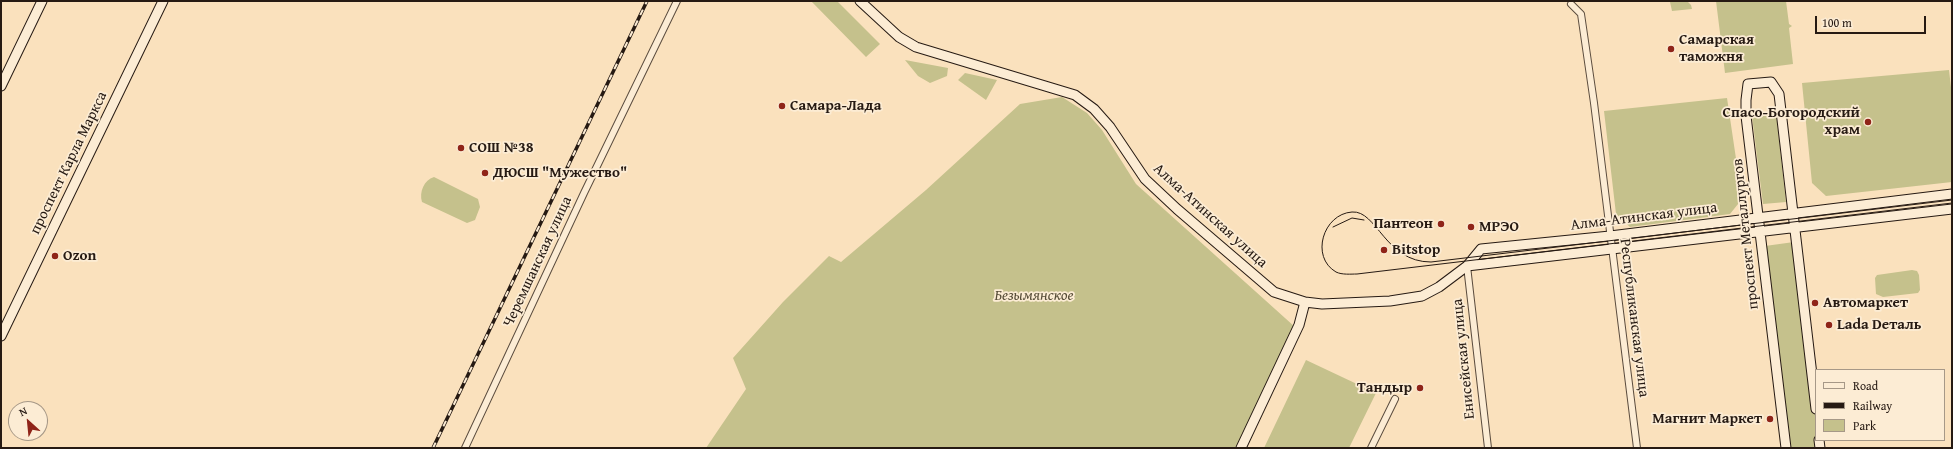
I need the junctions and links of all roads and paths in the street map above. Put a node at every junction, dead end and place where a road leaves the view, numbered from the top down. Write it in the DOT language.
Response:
graph roads {
  1 [pos="42,1"];
  2 [pos="163,1"];
  3 [pos="678,1"];
  4 [pos="860,1"];
  5 [pos="1571,4"];
  6 [pos="1,86"];
  7 [pos="1952,194"];
  8 [pos="1952,209"];
  9 [pos="1794,213"];
  10 [pos="1759,218"];
  11 [pos="1795,227"];
  12 [pos="1759,232"];
  13 [pos="1610,236"];
  14 [pos="1612,250"];
  15 [pos="1467,266"];
  16 [pos="1305,302"];
  17 [pos="1,336"];
  18 [pos="1394,399"];
  19 [pos="1815,400"];
  20 [pos="465,448"];
  21 [pos="1241,448"];
  22 [pos="1370,448"];
  23 [pos="1488,448"];
  24 [pos="1637,448"];
  25 [pos="1786,448"];
  1 -- 6 [label="street"];
  2 -- 17 [label="street, проспект Карла Маркса"];
  3 -- 20 [label="street, Черемшанская улица"];
  4 -- 16 [label="street, Алма-Атинская улица"];
  5 -- 13 [label="street, Республиканская улица"];
  7 -- 9 [label="street, Алма-Атинская улица"];
  8 -- 11 [label="street, Алма-Атинская улица"];
  9 -- 10 [label="street, Алма-Атинская улица"];
  9 -- 10 [label="street, проспект Металлургов"];
  9 -- 11 [label="street, проспект Металлургов"];
  10 -- 12 [label="street, проспект Металлургов"];
  10 -- 13 [label="street, Алма-Атинская улица"];
  11 -- 12 [label="street, Алма-Атинская улица"];
  11 -- 19 [label="street, проспект Металлургов"];
  12 -- 14 [label="street, Алма-Атинская улица"];
  12 -- 25 [label="street, проспект Металлургов"];
  13 -- 14 [label="street, Республиканская улица"];
  13 -- 15 [label="street, Алма-Атинская улица"];
  14 -- 15 [label="street, Алма-Атинская улица"];
  14 -- 24 [label="street, Республиканская улица"];
  15 -- 16 [label="street, Алма-Атинская улица"];
  15 -- 23 [label="street, Енисейская улица"];
  16 -- 21 [label="street"];
  18 -- 22 [label="street"];
}
